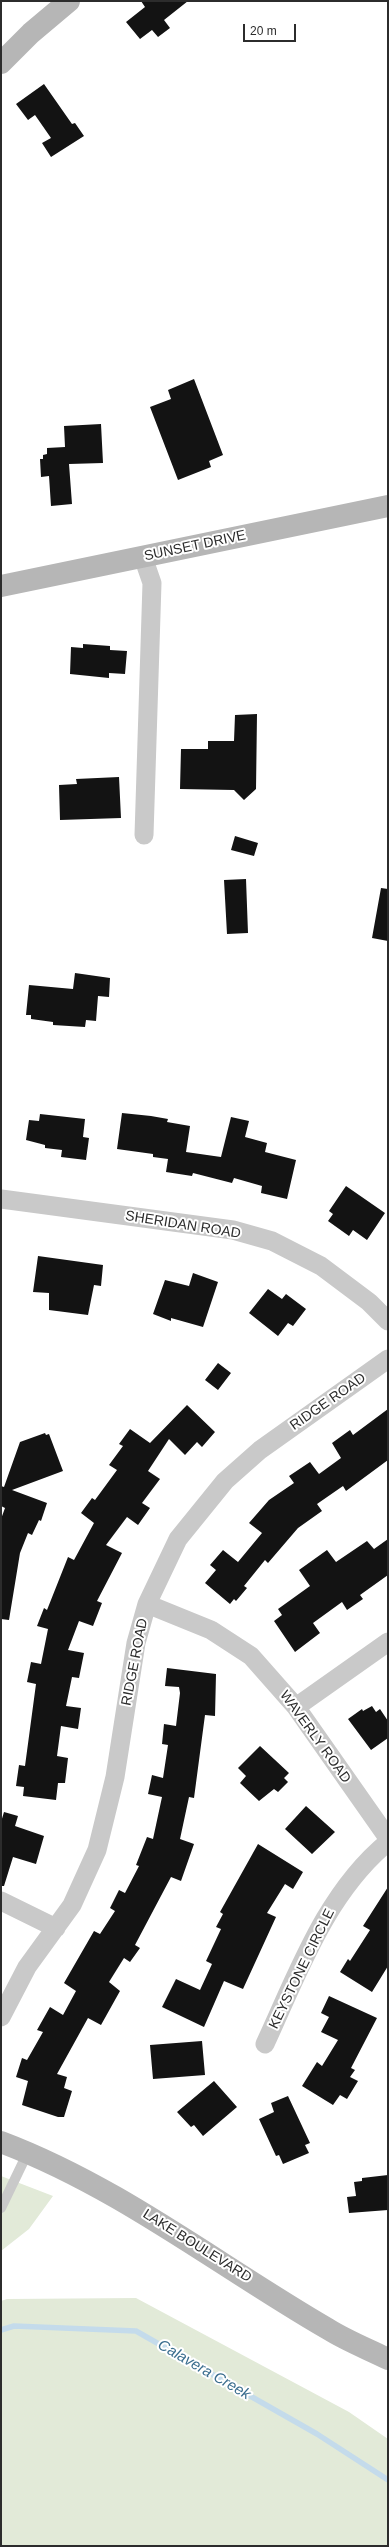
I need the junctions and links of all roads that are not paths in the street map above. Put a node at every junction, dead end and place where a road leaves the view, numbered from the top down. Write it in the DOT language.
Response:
graph roads {
  1 [pos="69,1"];
  2 [pos="1,63"];
  3 [pos="388,506"];
  4 [pos="143,557"];
  5 [pos="1,586"];
  6 [pos="144,835"];
  7 [pos="1,1199"];
  8 [pos="388,1321"];
  9 [pos="388,1359"];
  10 [pos="147,1604"];
  11 [pos="388,1642"];
  12 [pos="296,1706"];
  13 [pos="388,1838"];
  14 [pos="388,1842"];
  15 [pos="1,1902"];
  16 [pos="56,1928"];
  17 [pos="1,2017"];
  18 [pos="265,2044"];
  19 [pos="1,2142"];
  20 [pos="28,2152"];
  21 [pos="1,2208"];
  22 [pos="388,2359"];
  1 -- 2 [label="main road"];
  3 -- 4 [label="main road, SUNSET DRIVE"];
  4 -- 5 [label="main road, SUNSET DRIVE"];
  4 -- 6 [label="street"];
  7 -- 8 [label="street, SHERIDAN ROAD"];
  9 -- 10 [label="street, RIDGE ROAD"];
  10 -- 12 [label="street, WAVERLY ROAD"];
  10 -- 16 [label="street, RIDGE ROAD"];
  11 -- 12 [label="street"];
  12 -- 13 [label="street, WAVERLY ROAD"];
  14 -- 18 [label="street, KEYSTONE CIRCLE"];
  15 -- 16 [label="street"];
  16 -- 17 [label="street, RIDGE ROAD"];
  19 -- 20 [label="main road, LAKE BOULEVARD"];
  20 -- 21 [label="lane"];
  20 -- 22 [label="main road, LAKE BOULEVARD"];
}
